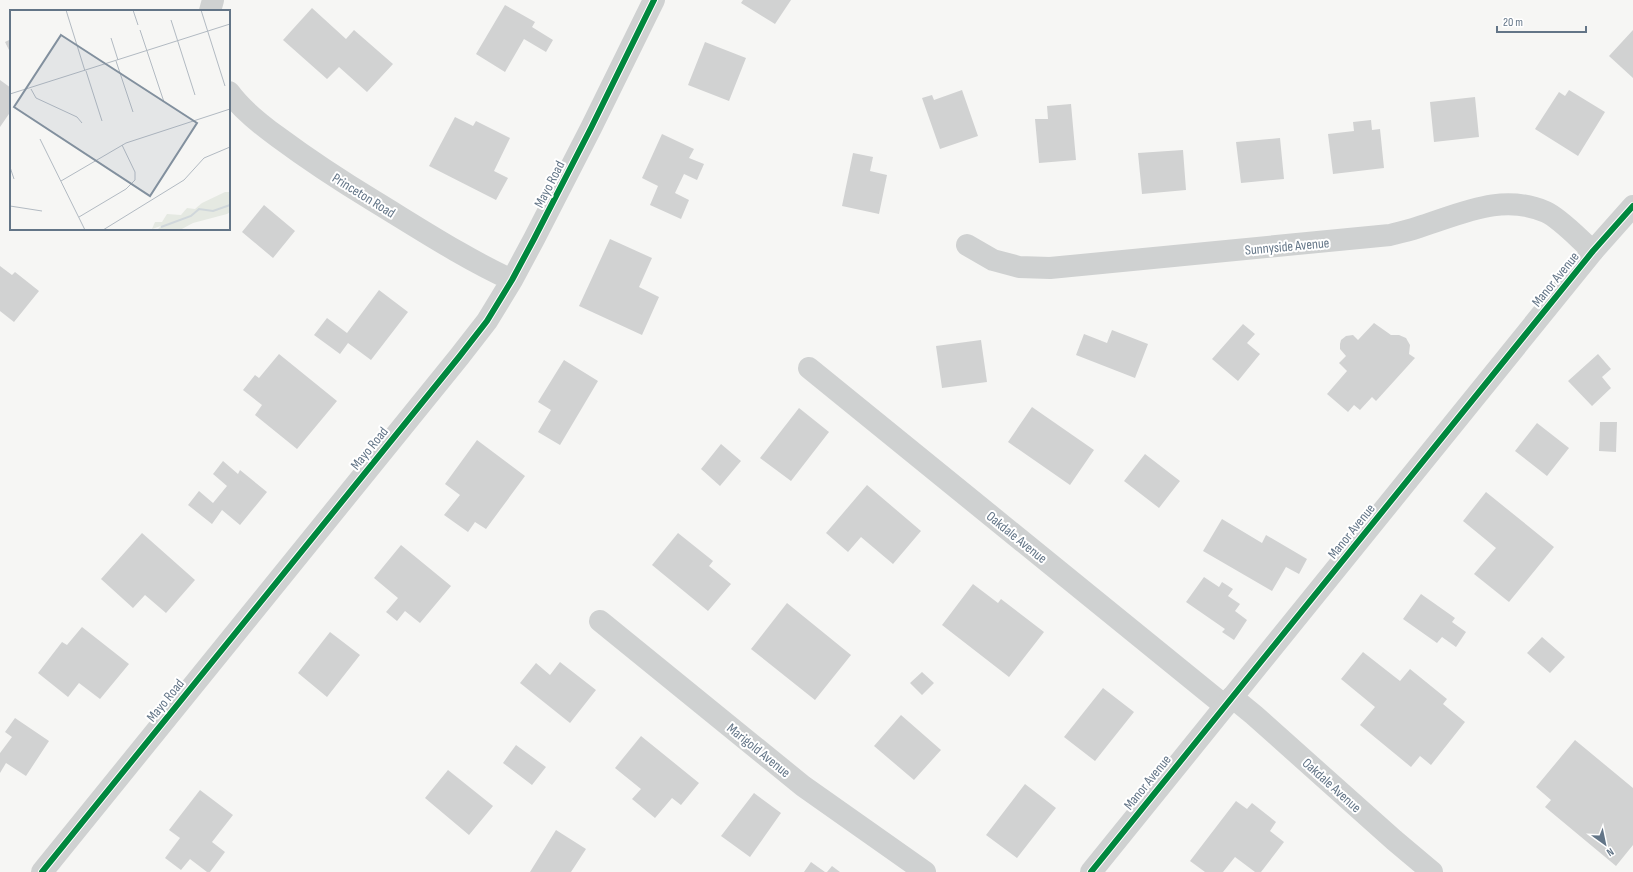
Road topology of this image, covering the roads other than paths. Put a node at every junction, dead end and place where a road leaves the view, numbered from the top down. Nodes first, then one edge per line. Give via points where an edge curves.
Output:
1 (213, 0) edge
2 (654, 0) edge
3 (210, 10) edge
4 (230, 93) edge
5 (1633, 206) edge
6 (967, 245) dead end
7 (1593, 251) junction
8 (512, 280) junction
9 (809, 368) dead end
10 (600, 620) dead end
11 (1228, 702) junction
12 (42, 872) edge
13 (925, 872) edge
14 (1090, 872) edge
15 (1432, 872) edge

1 - 3 street
2 - 8 street, Mayo Road via 588,135
4 - 8 street, Princeton Road via 258,122 340,180 463,256
5 - 7 street, Manor Avenue
6 - 7 street, Sunnyside Avenue via 993,260 1019,268 1050,268 1390,235 1474,208 1501,204 1526,205 1547,213
7 - 11 street, Manor Avenue
8 - 12 street, Mayo Road via 487,321 459,357
9 - 11 street, Oakdale Avenue
10 - 13 street, Marigold Avenue via 803,786
11 - 14 street, Manor Avenue
11 - 15 street, Oakdale Avenue via 1264,724

